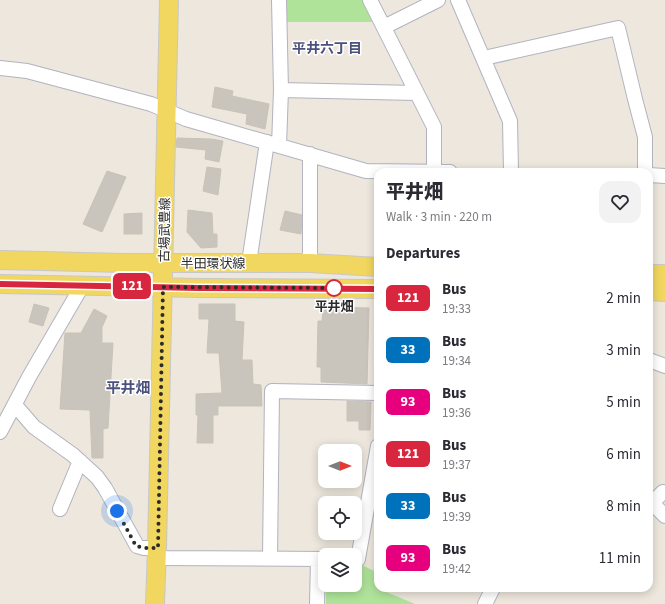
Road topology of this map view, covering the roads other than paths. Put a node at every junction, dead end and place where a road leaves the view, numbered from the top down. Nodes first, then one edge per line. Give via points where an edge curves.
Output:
1 (169, 0) edge
2 (279, 0) edge
3 (370, 0) edge
4 (438, 0) edge
5 (458, 0) edge
6 (384, 27) junction
7 (484, 58) junction
8 (0, 68) edge
9 (281, 90) junction
10 (416, 93) junction
11 (167, 111) junction
12 (273, 144) junction
13 (310, 154) junction
14 (434, 168) edge
15 (511, 168) edge
16 (645, 168) edge
17 (374, 171) edge
18 (653, 175) edge
19 (665, 176) edge
20 (0, 260) edge
21 (163, 263) junction
22 (249, 263) junction
23 (310, 263) junction
24 (374, 267) edge
25 (653, 274) edge
26 (665, 274) edge
27 (0, 284) edge
28 (82, 286) junction
29 (163, 287) junction
30 (374, 289) edge
31 (653, 291) edge
32 (665, 292) edge
33 (653, 362) edge
34 (665, 366) edge
35 (374, 393) edge
36 (15, 405) junction
37 (0, 432) edge
38 (80, 461) junction
39 (374, 469) edge
40 (663, 492) dead end
41 (653, 500) edge
42 (653, 504) edge
43 (60, 509) dead end
44 (665, 516) edge
45 (360, 548) edge
46 (157, 553) junction
47 (270, 558) junction
48 (318, 559) edge
49 (318, 592) edge
50 (492, 592) edge
51 (155, 604) edge
52 (317, 604) edge
53 (485, 604) edge

1 - 11 main road, 古場武豊線
2 - 9 street
3 - 6 street
4 - 6 street
5 - 7 street
6 - 10 street
7 - 15 street via 510,121
7 - 16 street via 618,28 645,137
8 - 11 street via 27,71 151,104
9 - 10 street
9 - 12 street
10 - 14 street via 434,127
11 - 12 street
11 - 21 main road, 古場武豊線
12 - 13 street
12 - 22 street
13 - 17 street
13 - 23 street
18 - 19 street
20 - 21 main road, 半田環状線
21 - 22 main road, 半田環状線
21 - 29 main road, 古場武豊線
22 - 23 main road, 半田環状線
23 - 24 main road, 半田環状線
25 - 26 main road
27 - 28 main road, 半田環状線
28 - 29 main road, 半田環状線
28 - 36 street
29 - 30 main road, 半田環状線
29 - 46 main road, 古場武豊線
31 - 32 main road
33 - 34 street
35 - 47 street via 272,391
36 - 37 street
36 - 38 street via 34,427
38 - 43 street
38 - 46 street via 105,488 136,546
39 - 45 street
40 - 41 street
42 - 44 street
46 - 47 street
46 - 51 main road, 古場武豊線
47 - 48 street
49 - 52 street
50 - 53 street

